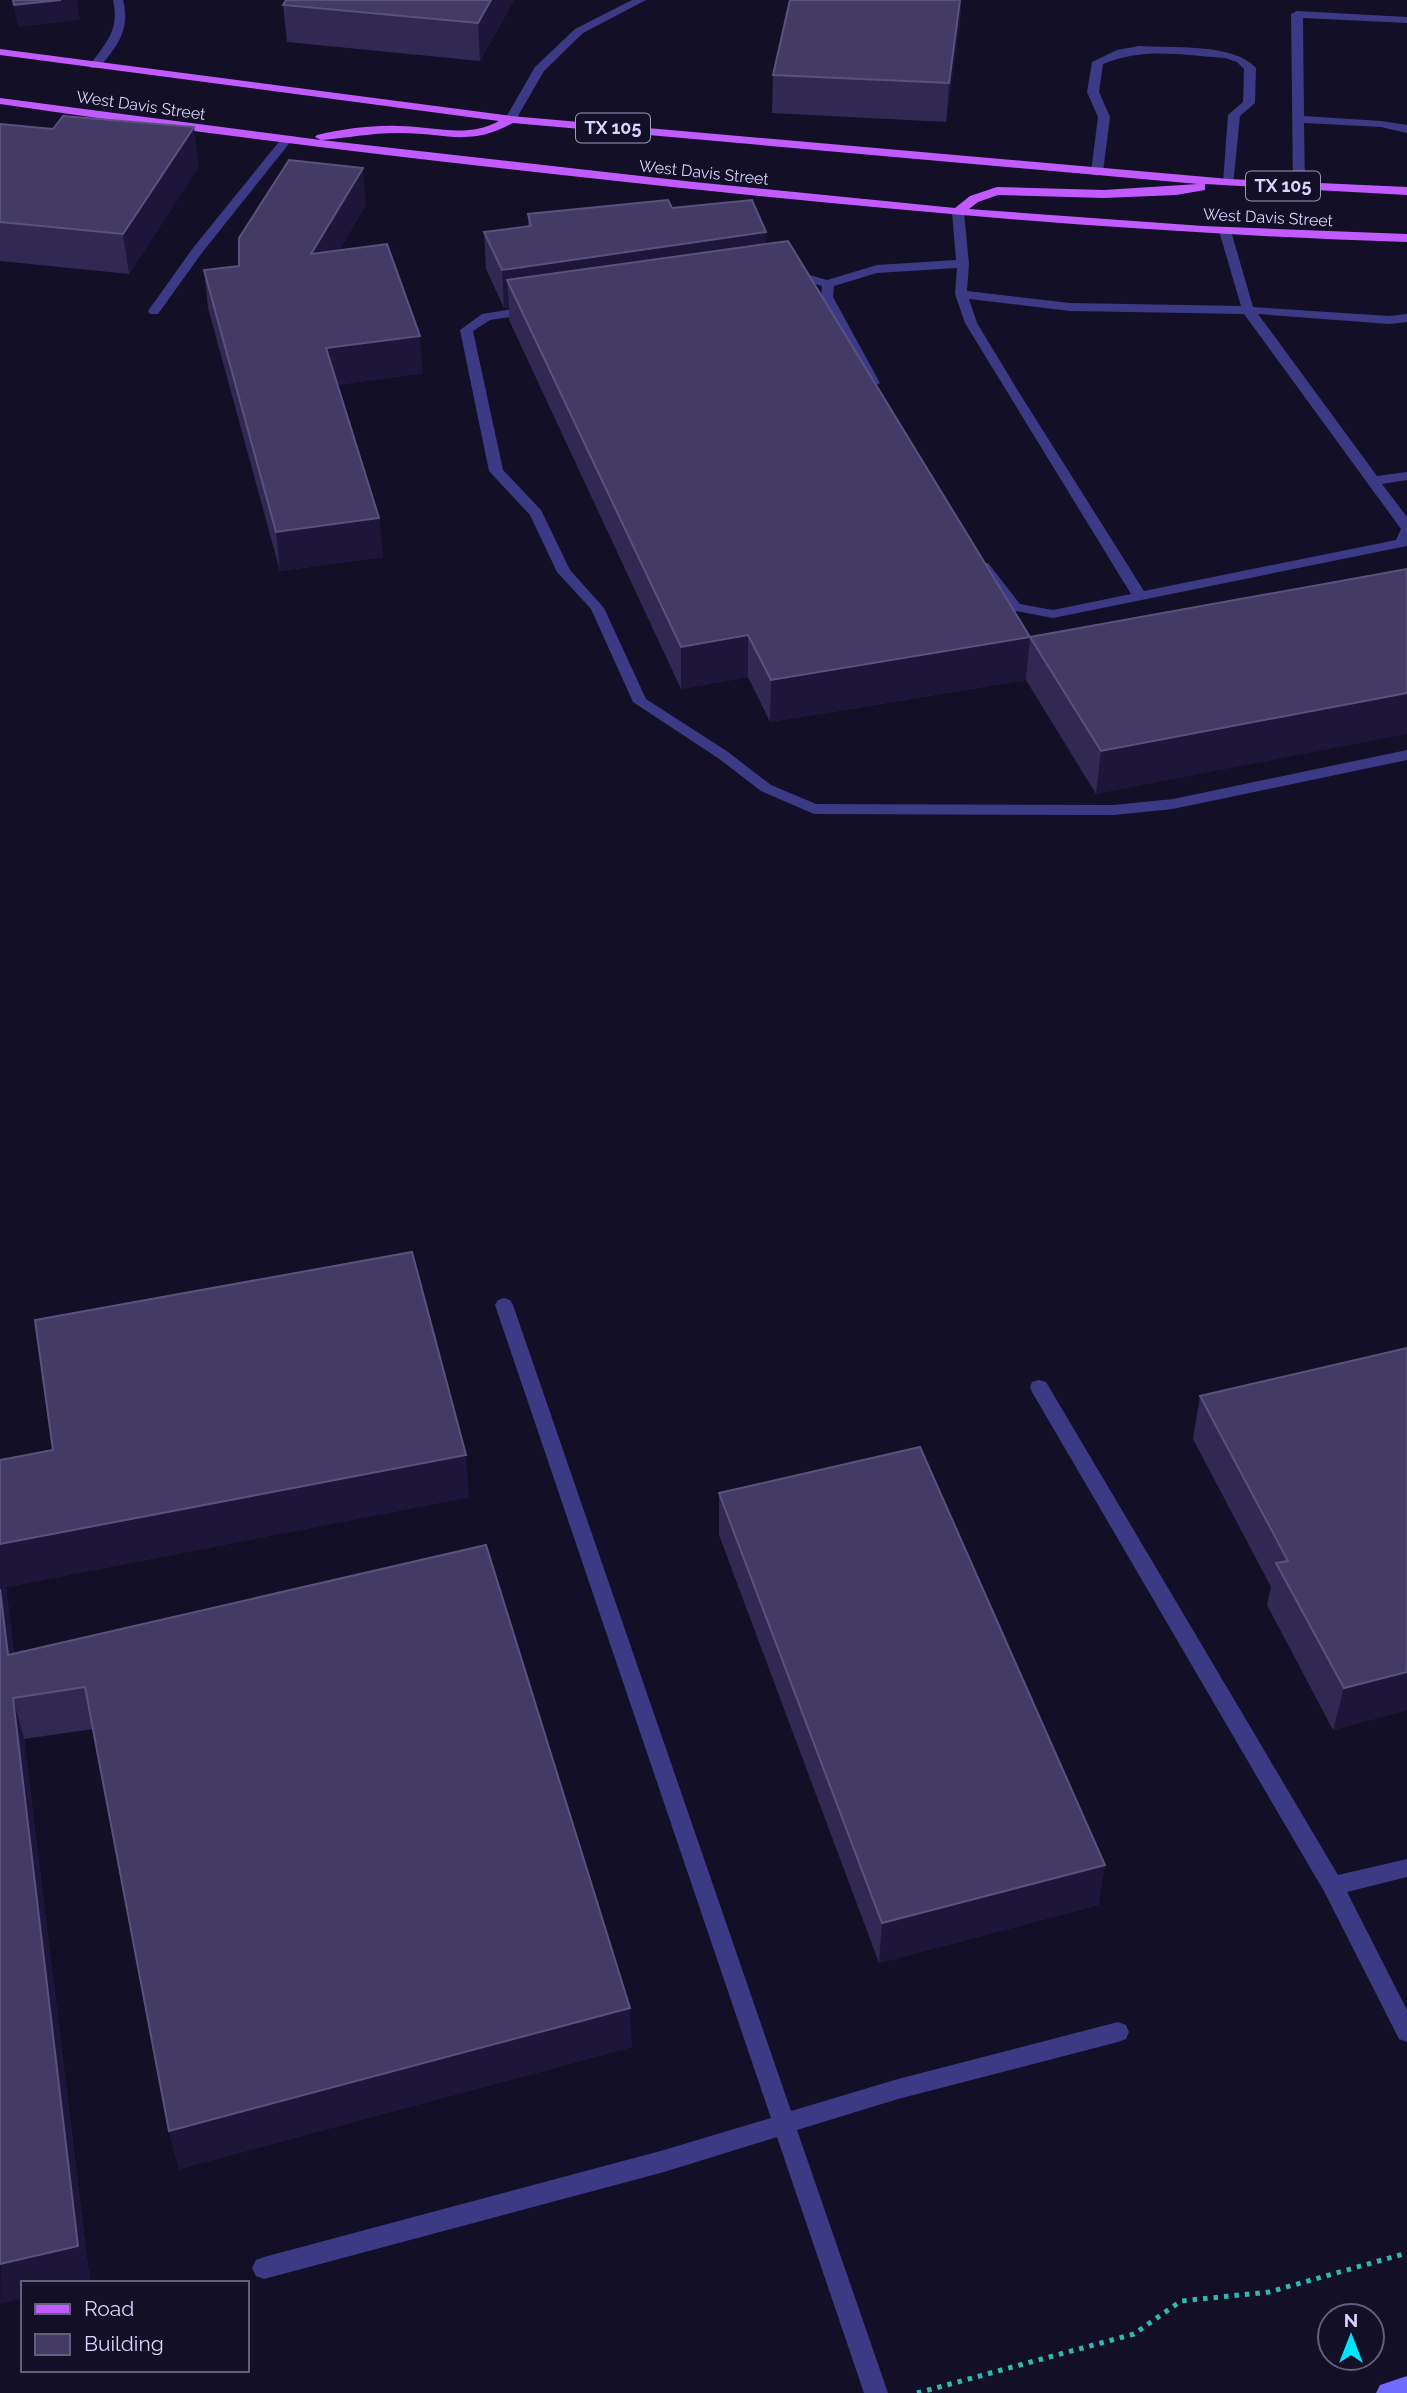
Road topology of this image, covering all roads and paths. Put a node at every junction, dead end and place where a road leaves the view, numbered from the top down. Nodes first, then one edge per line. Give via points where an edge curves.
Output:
1 (118, 0) edge
2 (641, 0) edge
3 (1407, 20) edge
4 (0, 52) edge
5 (96, 66) junction
6 (0, 100) edge
7 (511, 119) junction
8 (1298, 119) junction
9 (1407, 130) edge
10 (286, 141) junction
11 (1097, 172) junction
12 (1229, 183) junction
13 (1299, 187) junction
14 (1407, 191) edge
15 (958, 212) junction
16 (1224, 231) junction
17 (1407, 239) edge
18 (963, 264) junction
19 (779, 274) edge
20 (828, 284) junction
21 (961, 294) junction
22 (552, 307) edge
23 (1248, 310) junction
24 (154, 311) dead end
25 (1407, 318) edge
26 (881, 398) edge
27 (1407, 476) edge
28 (1374, 481) junction
29 (1407, 529) edge
30 (979, 559) edge
31 (1140, 596) junction
32 (1407, 755) edge
33 (505, 1305) dead end
34 (1038, 1387) dead end
35 (1407, 1868) edge
36 (1333, 1886) junction
37 (1118, 2032) dead end
38 (1407, 2032) edge
39 (784, 2123) junction
40 (1407, 2253) edge
41 (264, 2268) dead end
42 (1407, 2388) edge
43 (876, 2393) edge
44 (916, 2393) edge
45 (1388, 2393) edge

1 - 5 street via 122,29
2 - 7 street via 579,31 539,69
3 - 8 street via 1297,14
4 - 5 main road, West Davis Street / TX 105
5 - 7 main road, West Davis Street / TX 105
6 - 10 main road, West Davis Street
7 - 10 main road via 488,132 455,135 397,129
7 - 11 main road, West Davis Street / TX 105
8 - 9 street
8 - 13 street
10 - 15 main road, West Davis Street
10 - 24 street
11 - 12 main road, West Davis Street / TX 105
11 - 12 street via 1104,117 1093,92 1098,62 1139,49 1226,55 1250,68 1249,103 1234,115
12 - 13 main road, West Davis Street / TX 105
12 - 15 main road via 1104,194 997,191 974,199
13 - 14 main road, West Davis Street / TX 105
15 - 16 main road, West Davis Street
15 - 18 street
16 - 17 main road, West Davis Street
16 - 23 street
18 - 20 street via 897,265 849,274
18 - 21 street
19 - 20 street via 792,272
20 - 26 street via 827,298
21 - 23 street via 1069,307
21 - 31 street via 971,323 1006,383
22 - 32 street via 485,317 466,330 496,471 536,513 564,572 597,608 640,702 766,788 814,808 1114,810 1173,804
23 - 25 street
23 - 28 street
27 - 28 street
28 - 29 street
29 - 31 street via 1402,543
30 - 31 street via 1015,607 1054,614
33 - 39 street
34 - 36 street
35 - 36 street
36 - 38 street
37 - 39 street
39 - 41 street via 664,2161
39 - 43 street
40 - 44 path via 1269,2292 1181,2301 1134,2334
42 - 45 main road

